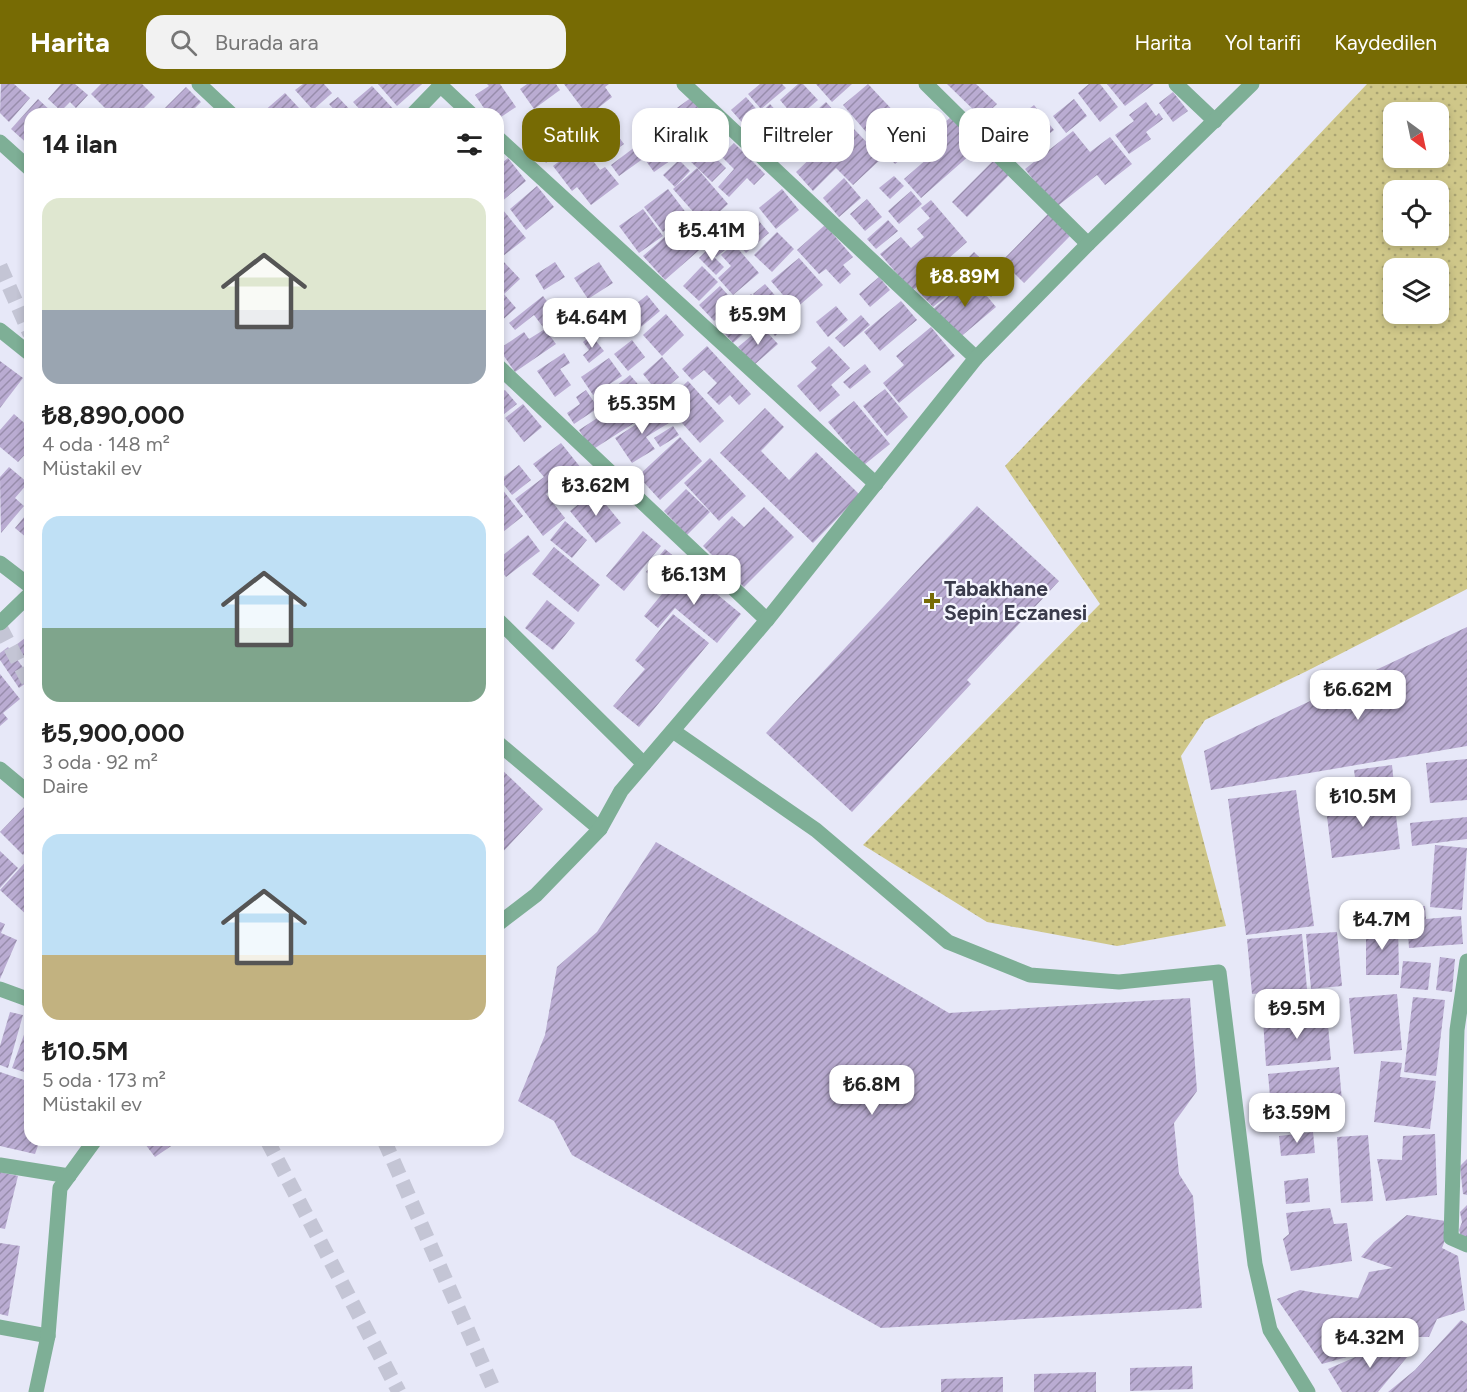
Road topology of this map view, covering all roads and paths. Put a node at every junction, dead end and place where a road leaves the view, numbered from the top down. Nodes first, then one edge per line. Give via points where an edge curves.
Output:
1 (199, 84) edge
2 (684, 84) edge
3 (926, 84) edge
4 (1176, 84) edge
5 (1252, 84) edge
6 (440, 85) edge
7 (225, 108) edge
8 (419, 108) edge
9 (465, 108) edge
10 (1215, 121) junction
11 (0, 142) edge
12 (504, 143) edge
13 (24, 164) edge
14 (1088, 244) junction
15 (0, 330) edge
16 (24, 349) edge
17 (976, 358) junction
18 (504, 372) edge
19 (876, 484) junction
20 (0, 563) edge
21 (24, 581) edge
22 (24, 600) edge
23 (767, 620) junction
24 (0, 623) edge
25 (504, 626) edge
26 (673, 731) junction
27 (504, 749) edge
28 (644, 764) junction
29 (0, 769) edge
30 (24, 789) edge
31 (600, 829) junction
32 (504, 919) edge
33 (1467, 961) edge
34 (0, 989) edge
35 (24, 998) edge
36 (91, 1146) edge
37 (0, 1165) edge
38 (69, 1176) junction
39 (1467, 1245) edge
40 (0, 1327) edge
41 (48, 1336) junction
42 (36, 1392) edge
43 (1308, 1392) edge

1 - 7 street
2 - 17 street
3 - 14 street
4 - 10 street
5 - 10 street
6 - 8 street
6 - 9 street
10 - 14 street
11 - 13 street
12 - 19 street
14 - 17 street
15 - 16 street
17 - 19 street
18 - 23 street
19 - 23 street
20 - 21 street
22 - 24 street
23 - 26 street
25 - 28 street
26 - 28 street
26 - 43 street via 816,830 948,942 1030,975 1119,982 1219,972 1255,1264 1270,1330
27 - 31 street
28 - 31 street via 621,791
29 - 30 street
31 - 32 street via 536,895
33 - 39 street via 1456,1030 1451,1238
34 - 35 street
36 - 38 street
37 - 38 street
38 - 41 street via 60,1188
40 - 41 street
41 - 42 street

